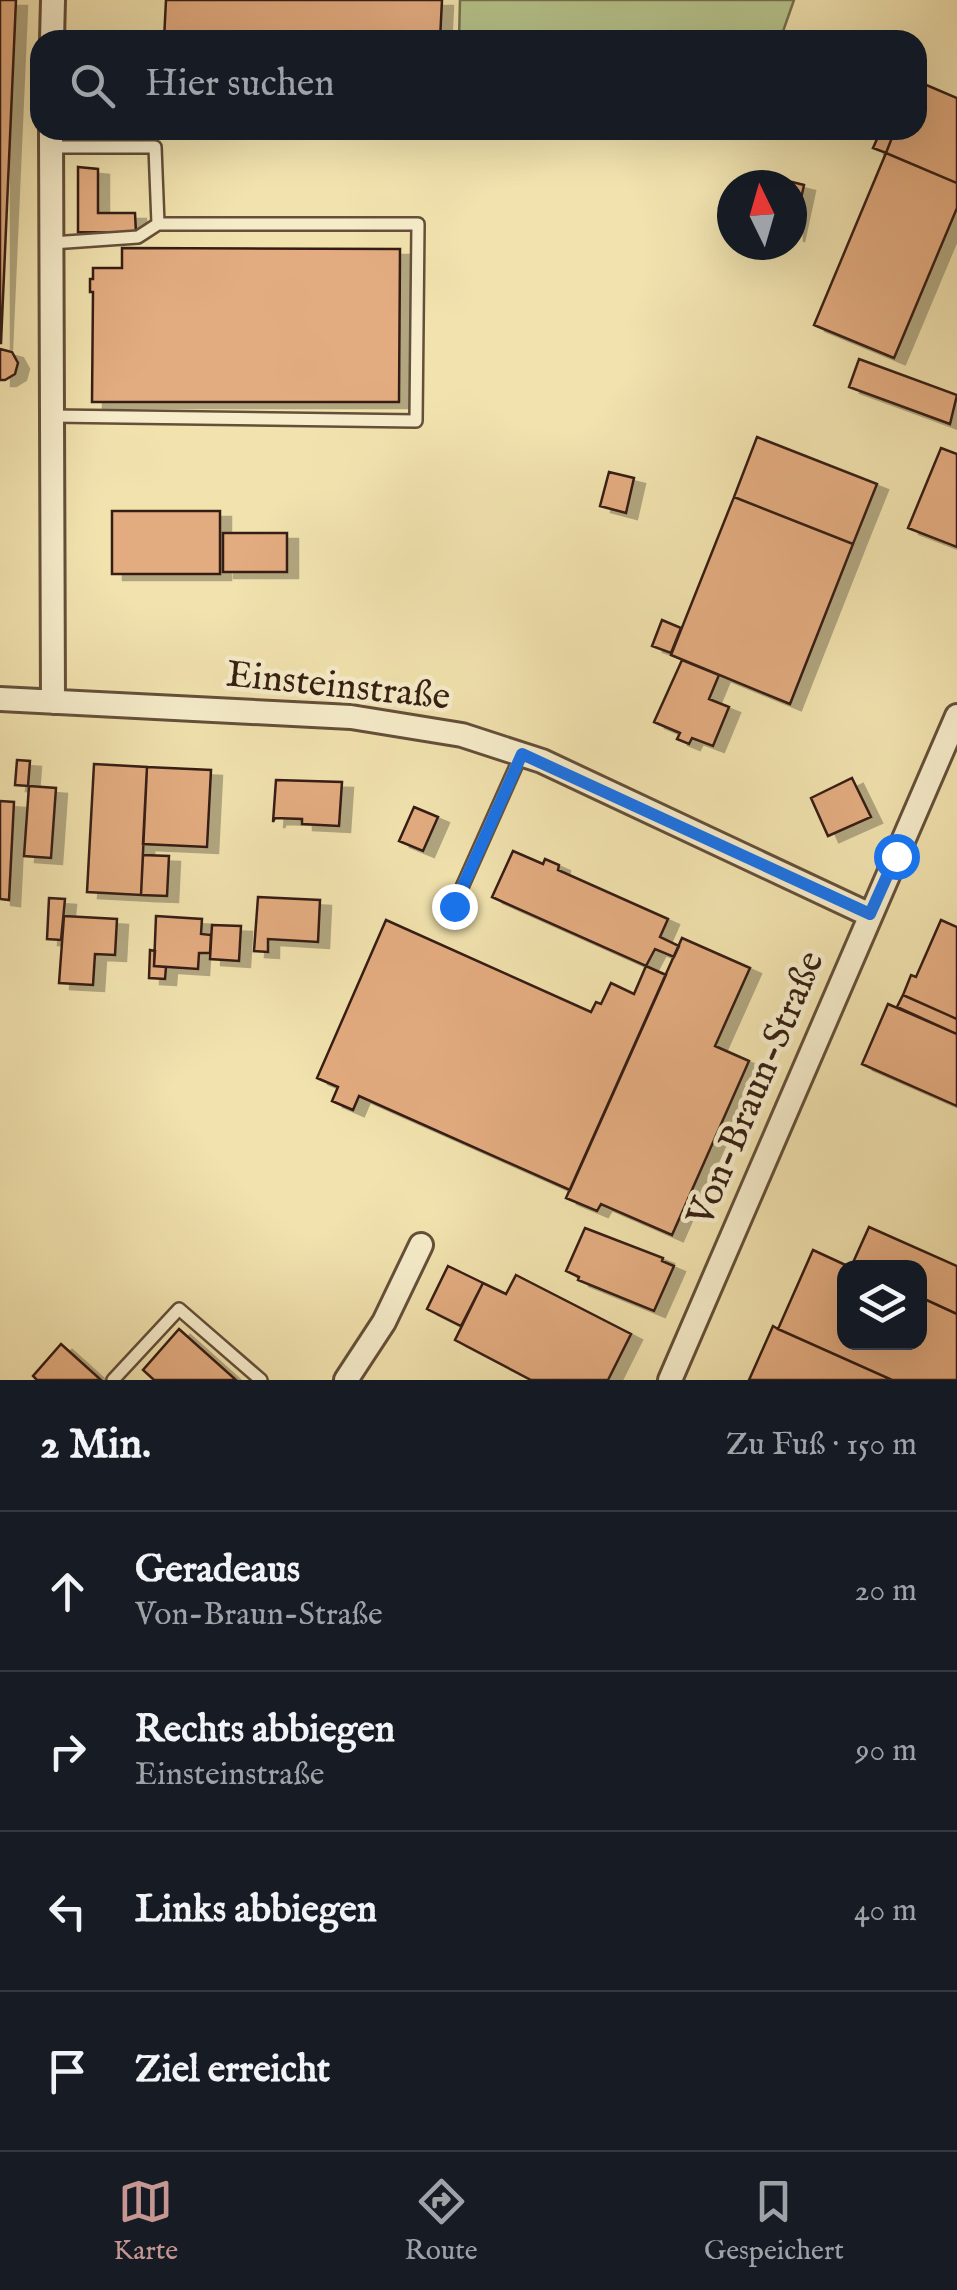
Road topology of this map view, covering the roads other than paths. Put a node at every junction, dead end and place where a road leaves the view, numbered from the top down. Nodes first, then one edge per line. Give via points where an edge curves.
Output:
1 (53, 0) edge
2 (52, 30) edge
3 (52, 140) edge
4 (65, 140) edge
5 (158, 224) junction
6 (52, 242) junction
7 (52, 416) junction
8 (0, 699) edge
9 (53, 702) junction
10 (957, 716) edge
11 (522, 754) junction
12 (454, 906) dead end
13 (870, 914) junction
14 (421, 1246) dead end
15 (113, 1380) edge
16 (261, 1380) edge
17 (346, 1380) edge
18 (670, 1380) edge

1 - 2 street
3 - 6 street
4 - 5 lane via 155,147
5 - 6 lane via 138,237
5 - 7 lane via 418,224 416,420
6 - 7 street
7 - 9 street
8 - 9 street, Einsteinstraße
9 - 11 street, Einsteinstraße via 351,717 462,735
10 - 13 street, Von-Braun-Straße
11 - 12 lane
11 - 13 street, Einsteinstraße
13 - 18 street, Von-Braun-Straße
14 - 17 street
15 - 16 lane via 179,1309

